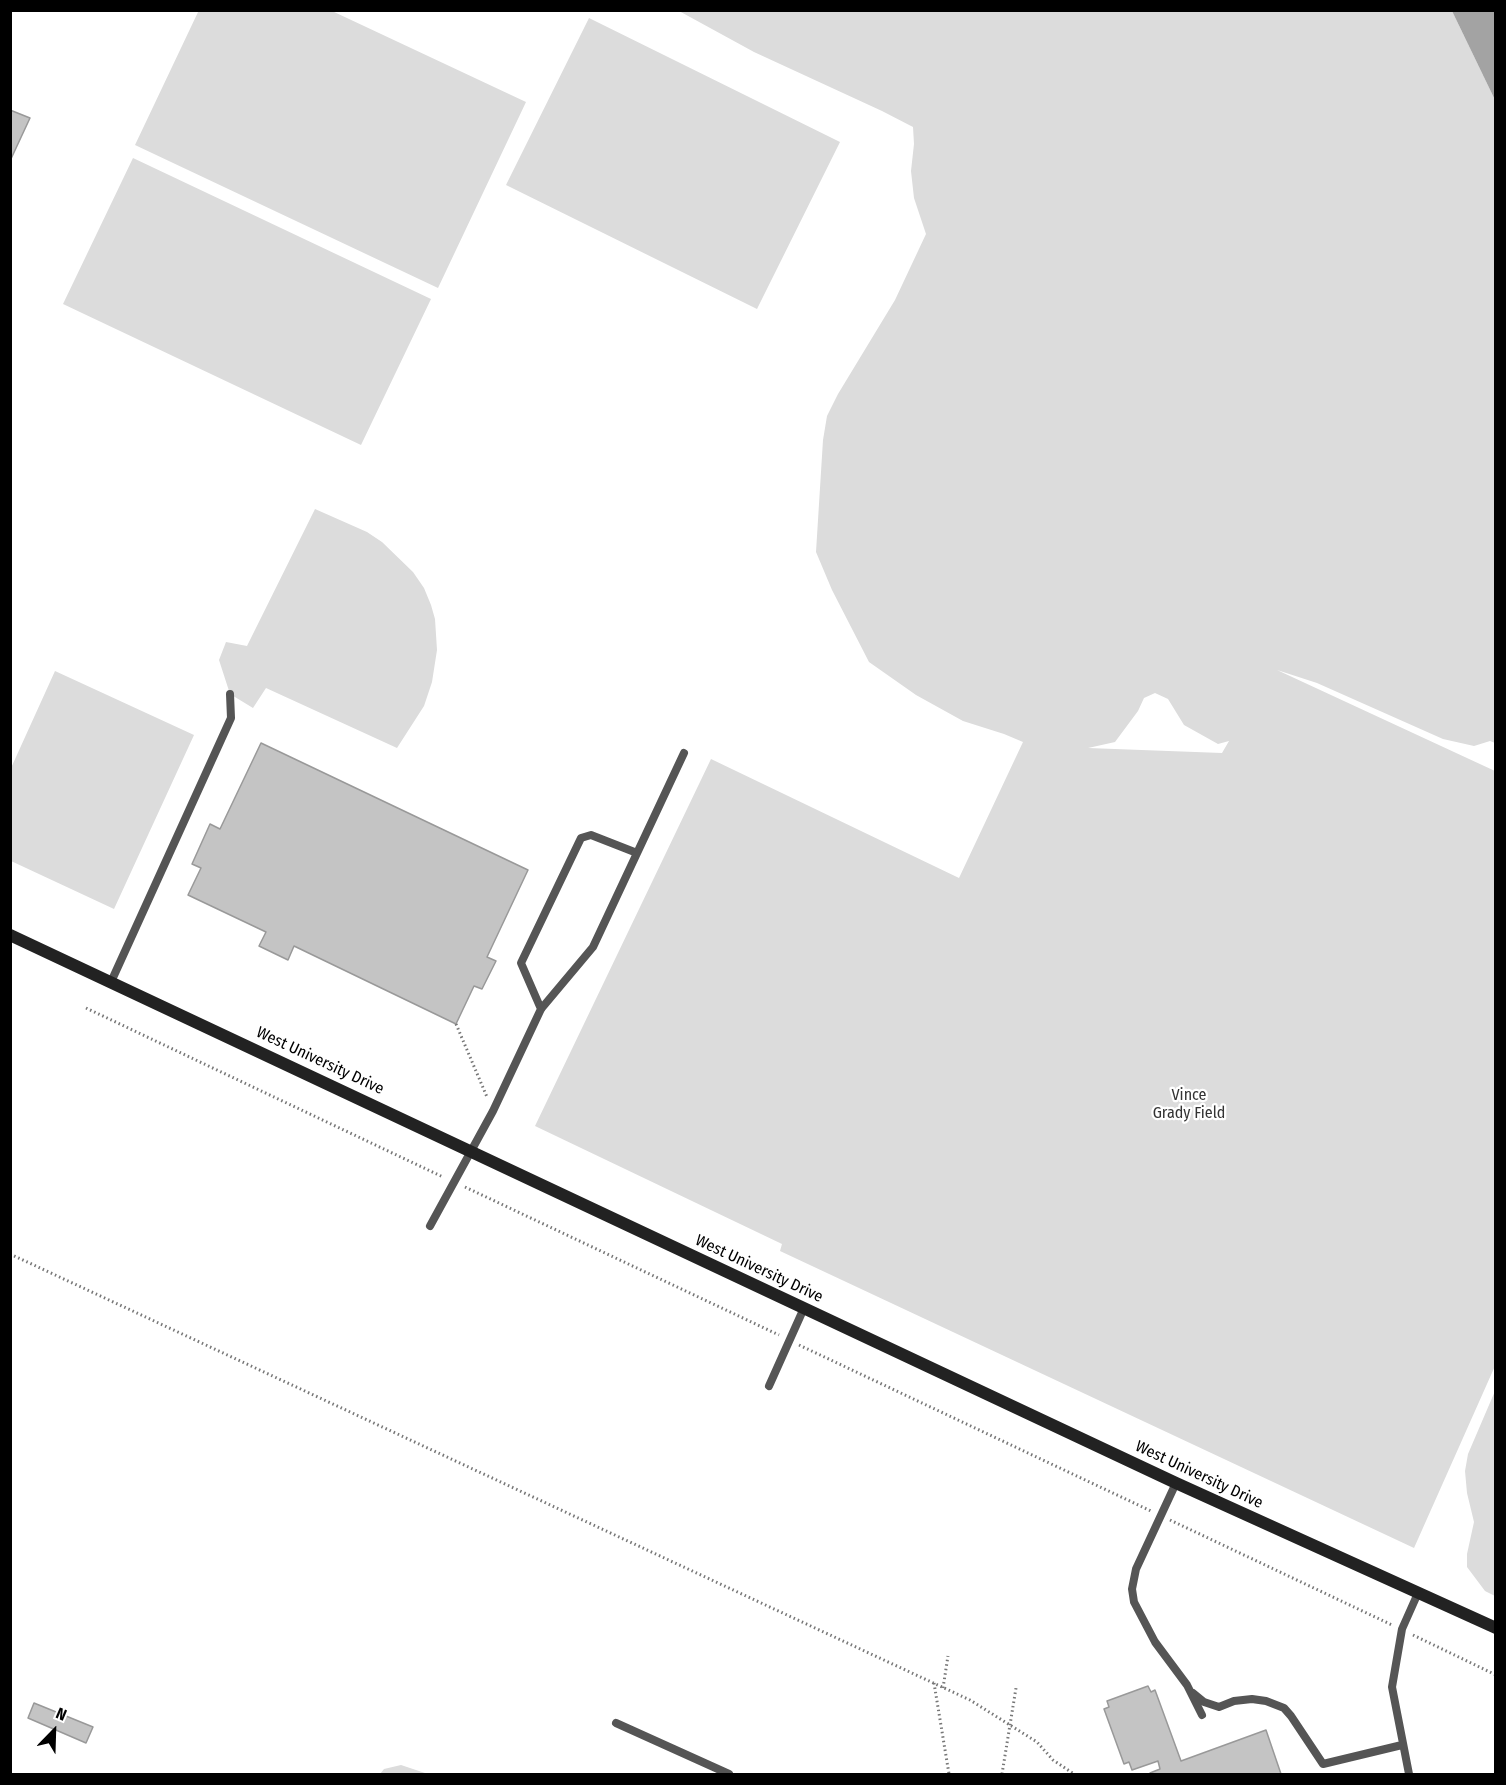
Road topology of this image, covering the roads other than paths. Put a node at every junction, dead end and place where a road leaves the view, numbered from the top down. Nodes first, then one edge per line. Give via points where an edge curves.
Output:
1 (230, 694) dead end
2 (684, 753) dead end
3 (637, 853) junction
4 (10, 935) edge
5 (111, 982) junction
6 (541, 1009) junction
7 (470, 1152) junction
8 (430, 1226) dead end
9 (804, 1308) junction
10 (769, 1386) dead end
11 (1176, 1483) junction
12 (1418, 1593) junction
13 (1496, 1628) edge
14 (1189, 1690) junction
15 (1202, 1715) dead end
16 (616, 1723) dead end
17 (1402, 1745) junction
18 (729, 1774) edge
19 (1409, 1774) edge

1 - 5 lane via 231,718
2 - 3 lane
3 - 6 lane via 593,947
3 - 6 lane via 591,835 580,838 520,963
4 - 5 street, West University Drive
5 - 7 street, West University Drive
6 - 7 lane
7 - 8 lane
7 - 9 street, West University Drive
9 - 10 lane
9 - 11 street, West University Drive
11 - 12 street, West University Drive
11 - 14 lane via 1137,1569 1132,1589 1134,1602 1155,1642
12 - 13 street, West University Drive
12 - 17 lane via 1401,1629 1392,1687
14 - 15 lane
14 - 17 lane via 1204,1702 1220,1707 1252,1699 1284,1708 1323,1764
16 - 18 lane
17 - 19 lane

